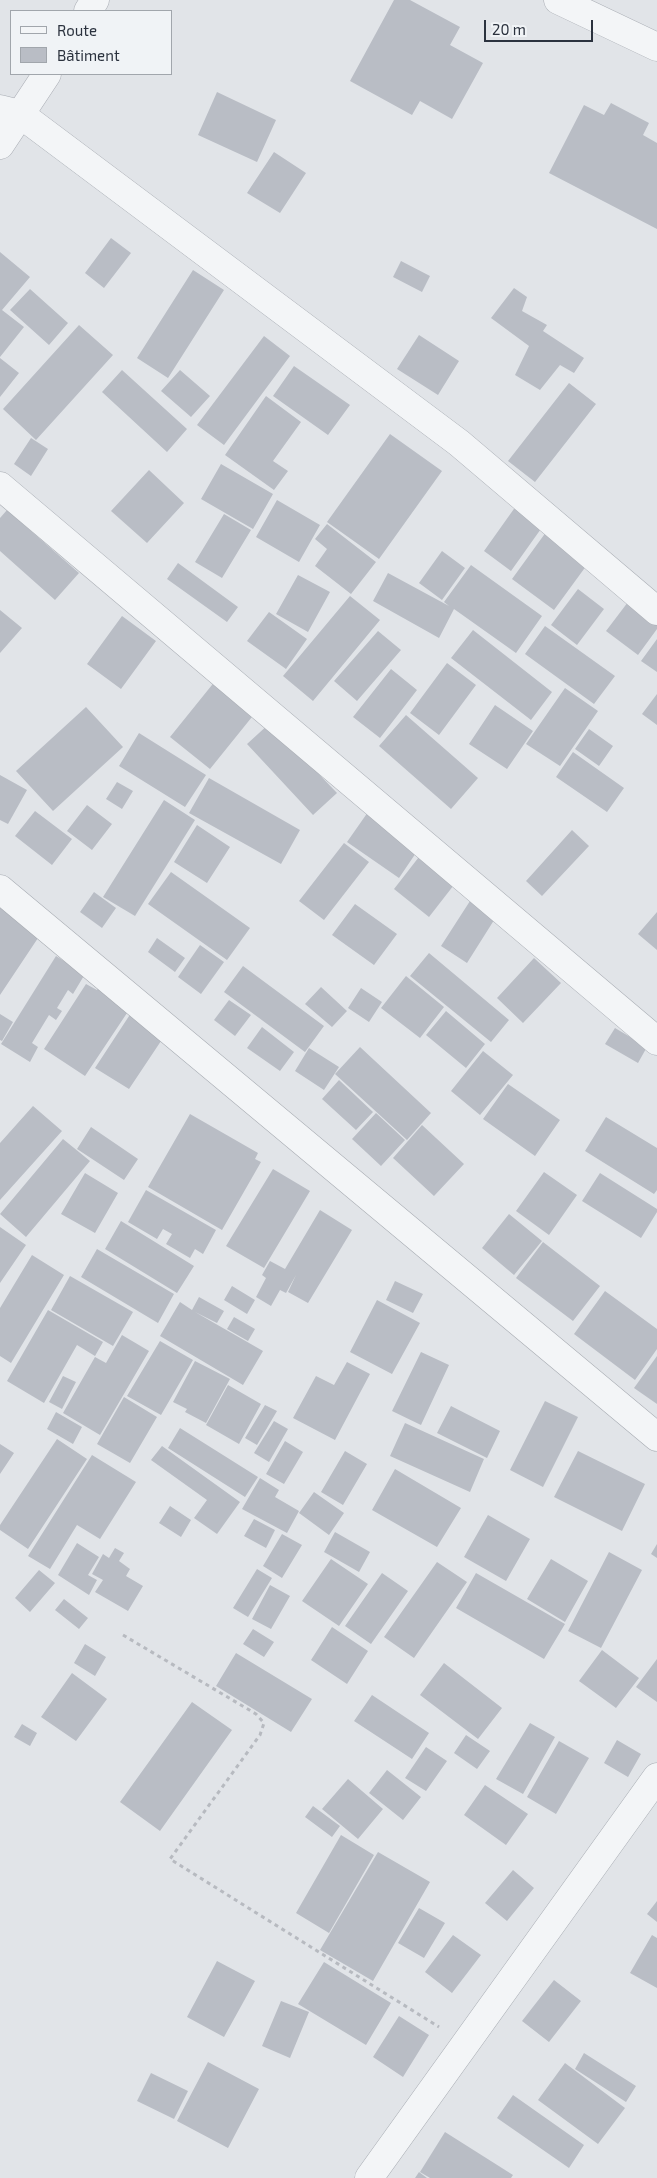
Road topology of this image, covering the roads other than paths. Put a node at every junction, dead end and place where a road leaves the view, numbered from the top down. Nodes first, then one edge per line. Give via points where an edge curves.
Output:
1 (558, 0) edge
2 (657, 46) edge
3 (46, 75) edge
4 (10, 111) edge
5 (0, 145) edge
6 (0, 486) edge
7 (657, 611) edge
8 (0, 889) edge
9 (657, 1041) edge
10 (657, 1436) edge
11 (657, 1777) edge
12 (369, 2178) edge

1 - 2 street
3 - 4 street
4 - 5 street
4 - 7 street via 459,443
6 - 9 street
8 - 10 street
11 - 12 street

